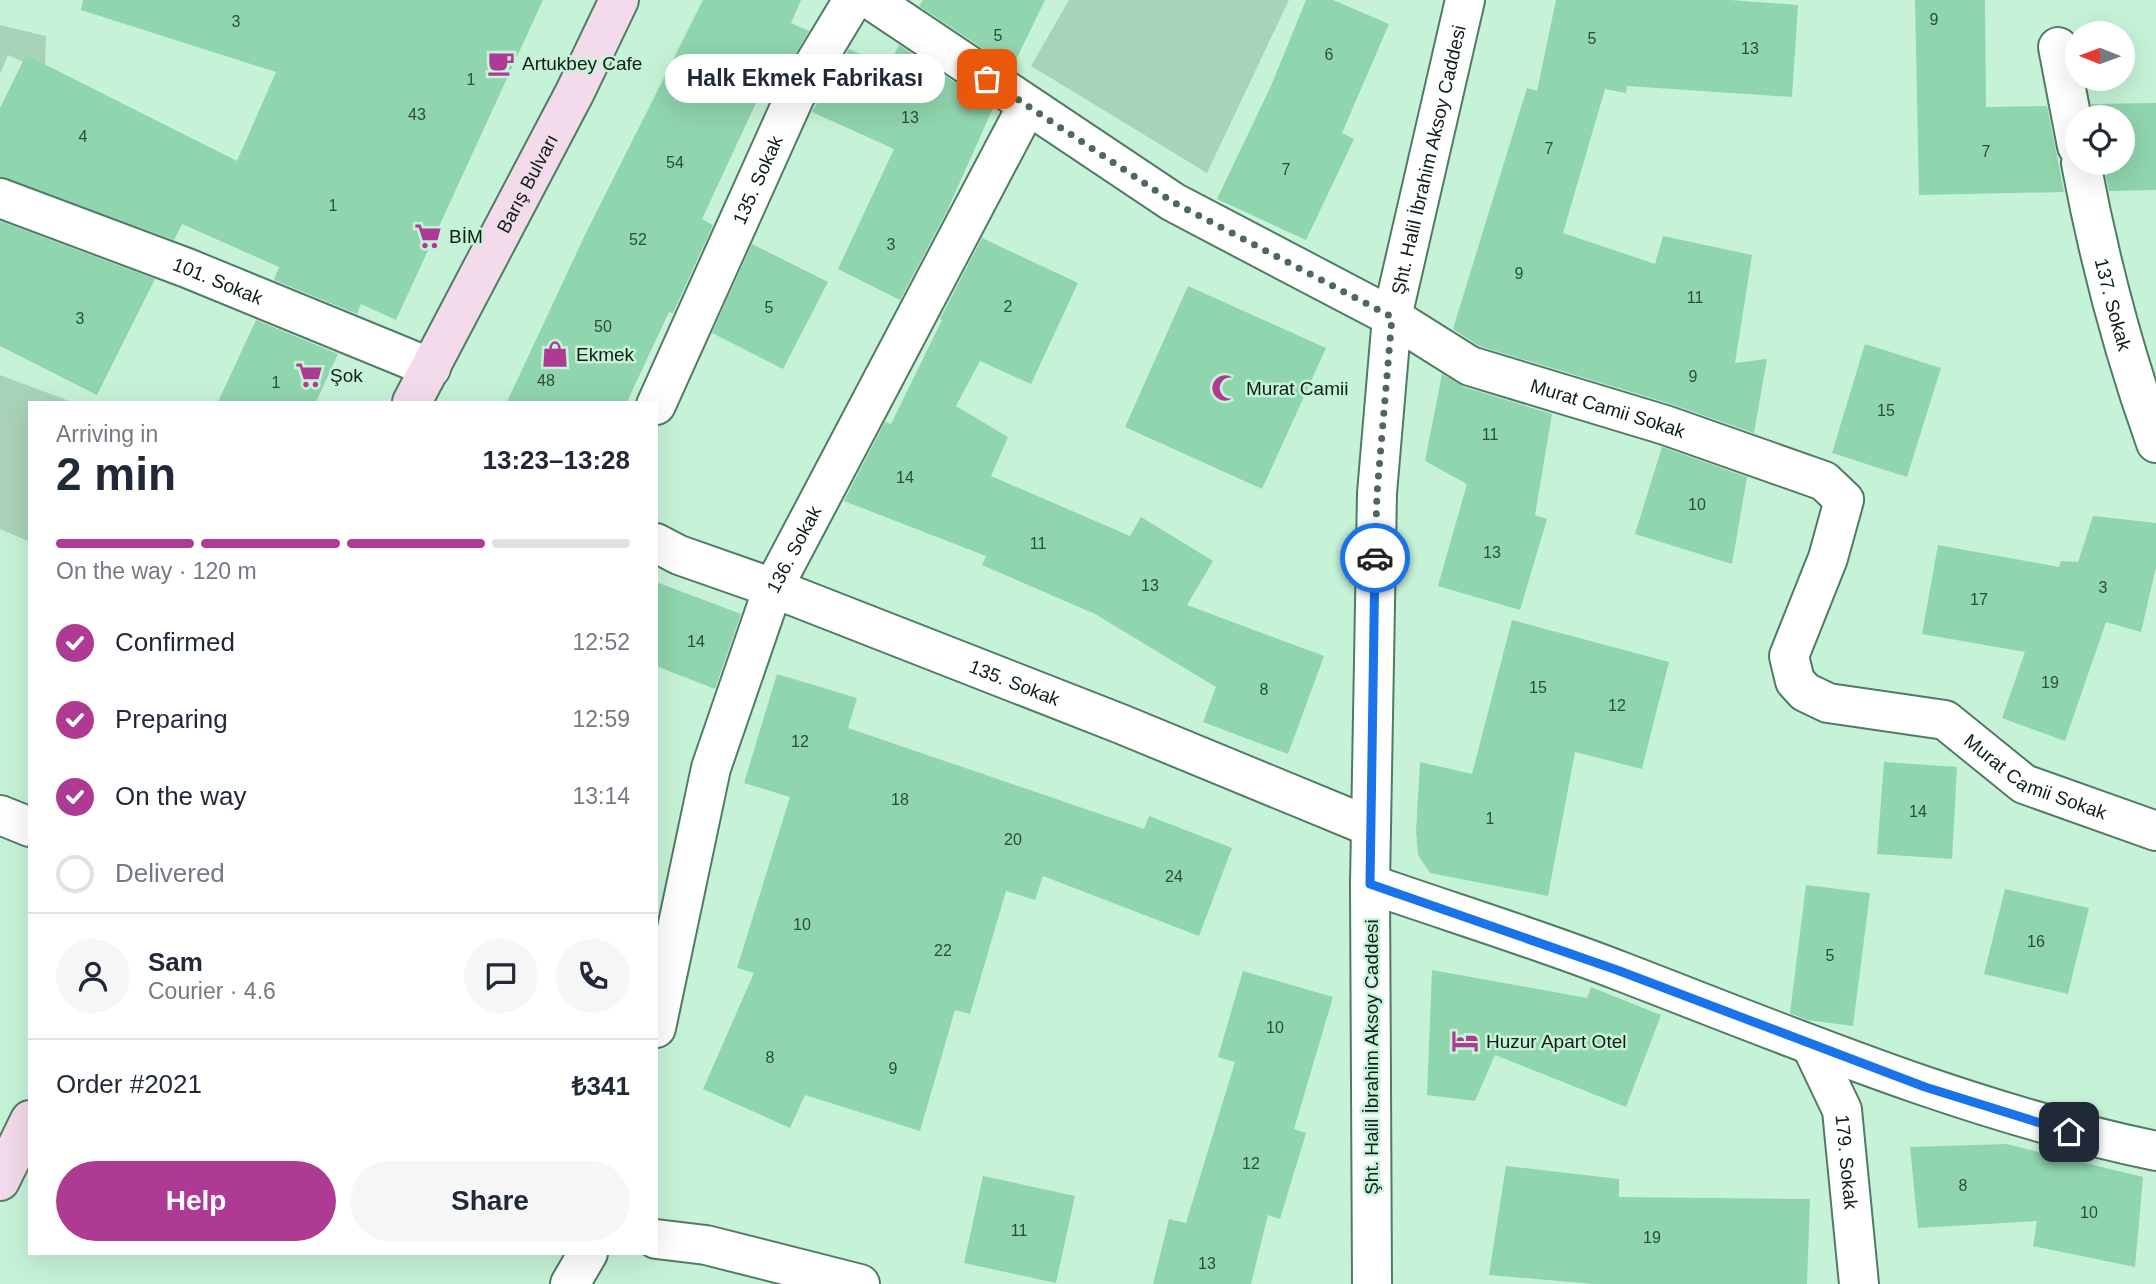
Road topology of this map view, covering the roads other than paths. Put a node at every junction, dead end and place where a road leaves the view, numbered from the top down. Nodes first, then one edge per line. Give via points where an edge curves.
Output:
1 (619, 0) edge
2 (853, 0) edge
3 (871, 0) edge
4 (1465, 0) edge
5 (2058, 47) dead end
6 (2069, 105) edge
7 (1027, 106) junction
8 (2083, 175) edge
9 (0, 198) edge
10 (1392, 317) junction
11 (432, 368) junction
12 (413, 401) edge
13 (658, 401) edge
14 (2156, 443) edge
15 (658, 543) edge
16 (773, 588) junction
17 (0, 815) edge
18 (28, 826) edge
19 (1371, 827) junction
20 (2156, 831) edge
21 (1370, 884) junction
22 (658, 1019) edge
23 (1812, 1047) junction
24 (28, 1124) edge
25 (2156, 1151) edge
26 (0, 1181) edge
27 (658, 1239) edge
28 (587, 1255) edge
29 (570, 1284) edge
30 (860, 1284) edge
31 (1372, 1284) edge
32 (1859, 1284) edge

1 - 11 main road, Barış Bulvarı
2 - 13 street, 135. Sokak via 795,96
3 - 7 street, Murat Camii Sokak
4 - 10 street, Şht. Halil İbrahim Aksoy Caddesi
5 - 6 street
7 - 10 street, Murat Camii Sokak via 1173,202
7 - 16 street, 136. Sokak
8 - 14 street, 137. Sokak via 2125,357
9 - 11 street, 101. Sokak
10 - 19 street, Şht. Halil İbrahim Aksoy Caddesi via 1377,493
10 - 20 street, Murat Camii Sokak via 1470,366 1665,425 1824,481 1844,500 1828,558 1789,656 1795,681 1805,692 1828,703 1945,720 2024,784
11 - 12 main road, Barış Bulvarı
15 - 16 street, 135. Sokak
16 - 19 street, 135. Sokak
16 - 22 street, 136. Sokak via 711,768
17 - 18 street
19 - 21 street, Şht. Halil İbrahim Aksoy Caddesi
21 - 23 street via 1617,970
21 - 31 street, Şht. Halil İbrahim Aksoy Caddesi
23 - 25 street via 2069,1132
23 - 32 street, 179. Sokak via 1842,1110
24 - 26 main road
27 - 30 street via 706,1245
28 - 29 street

